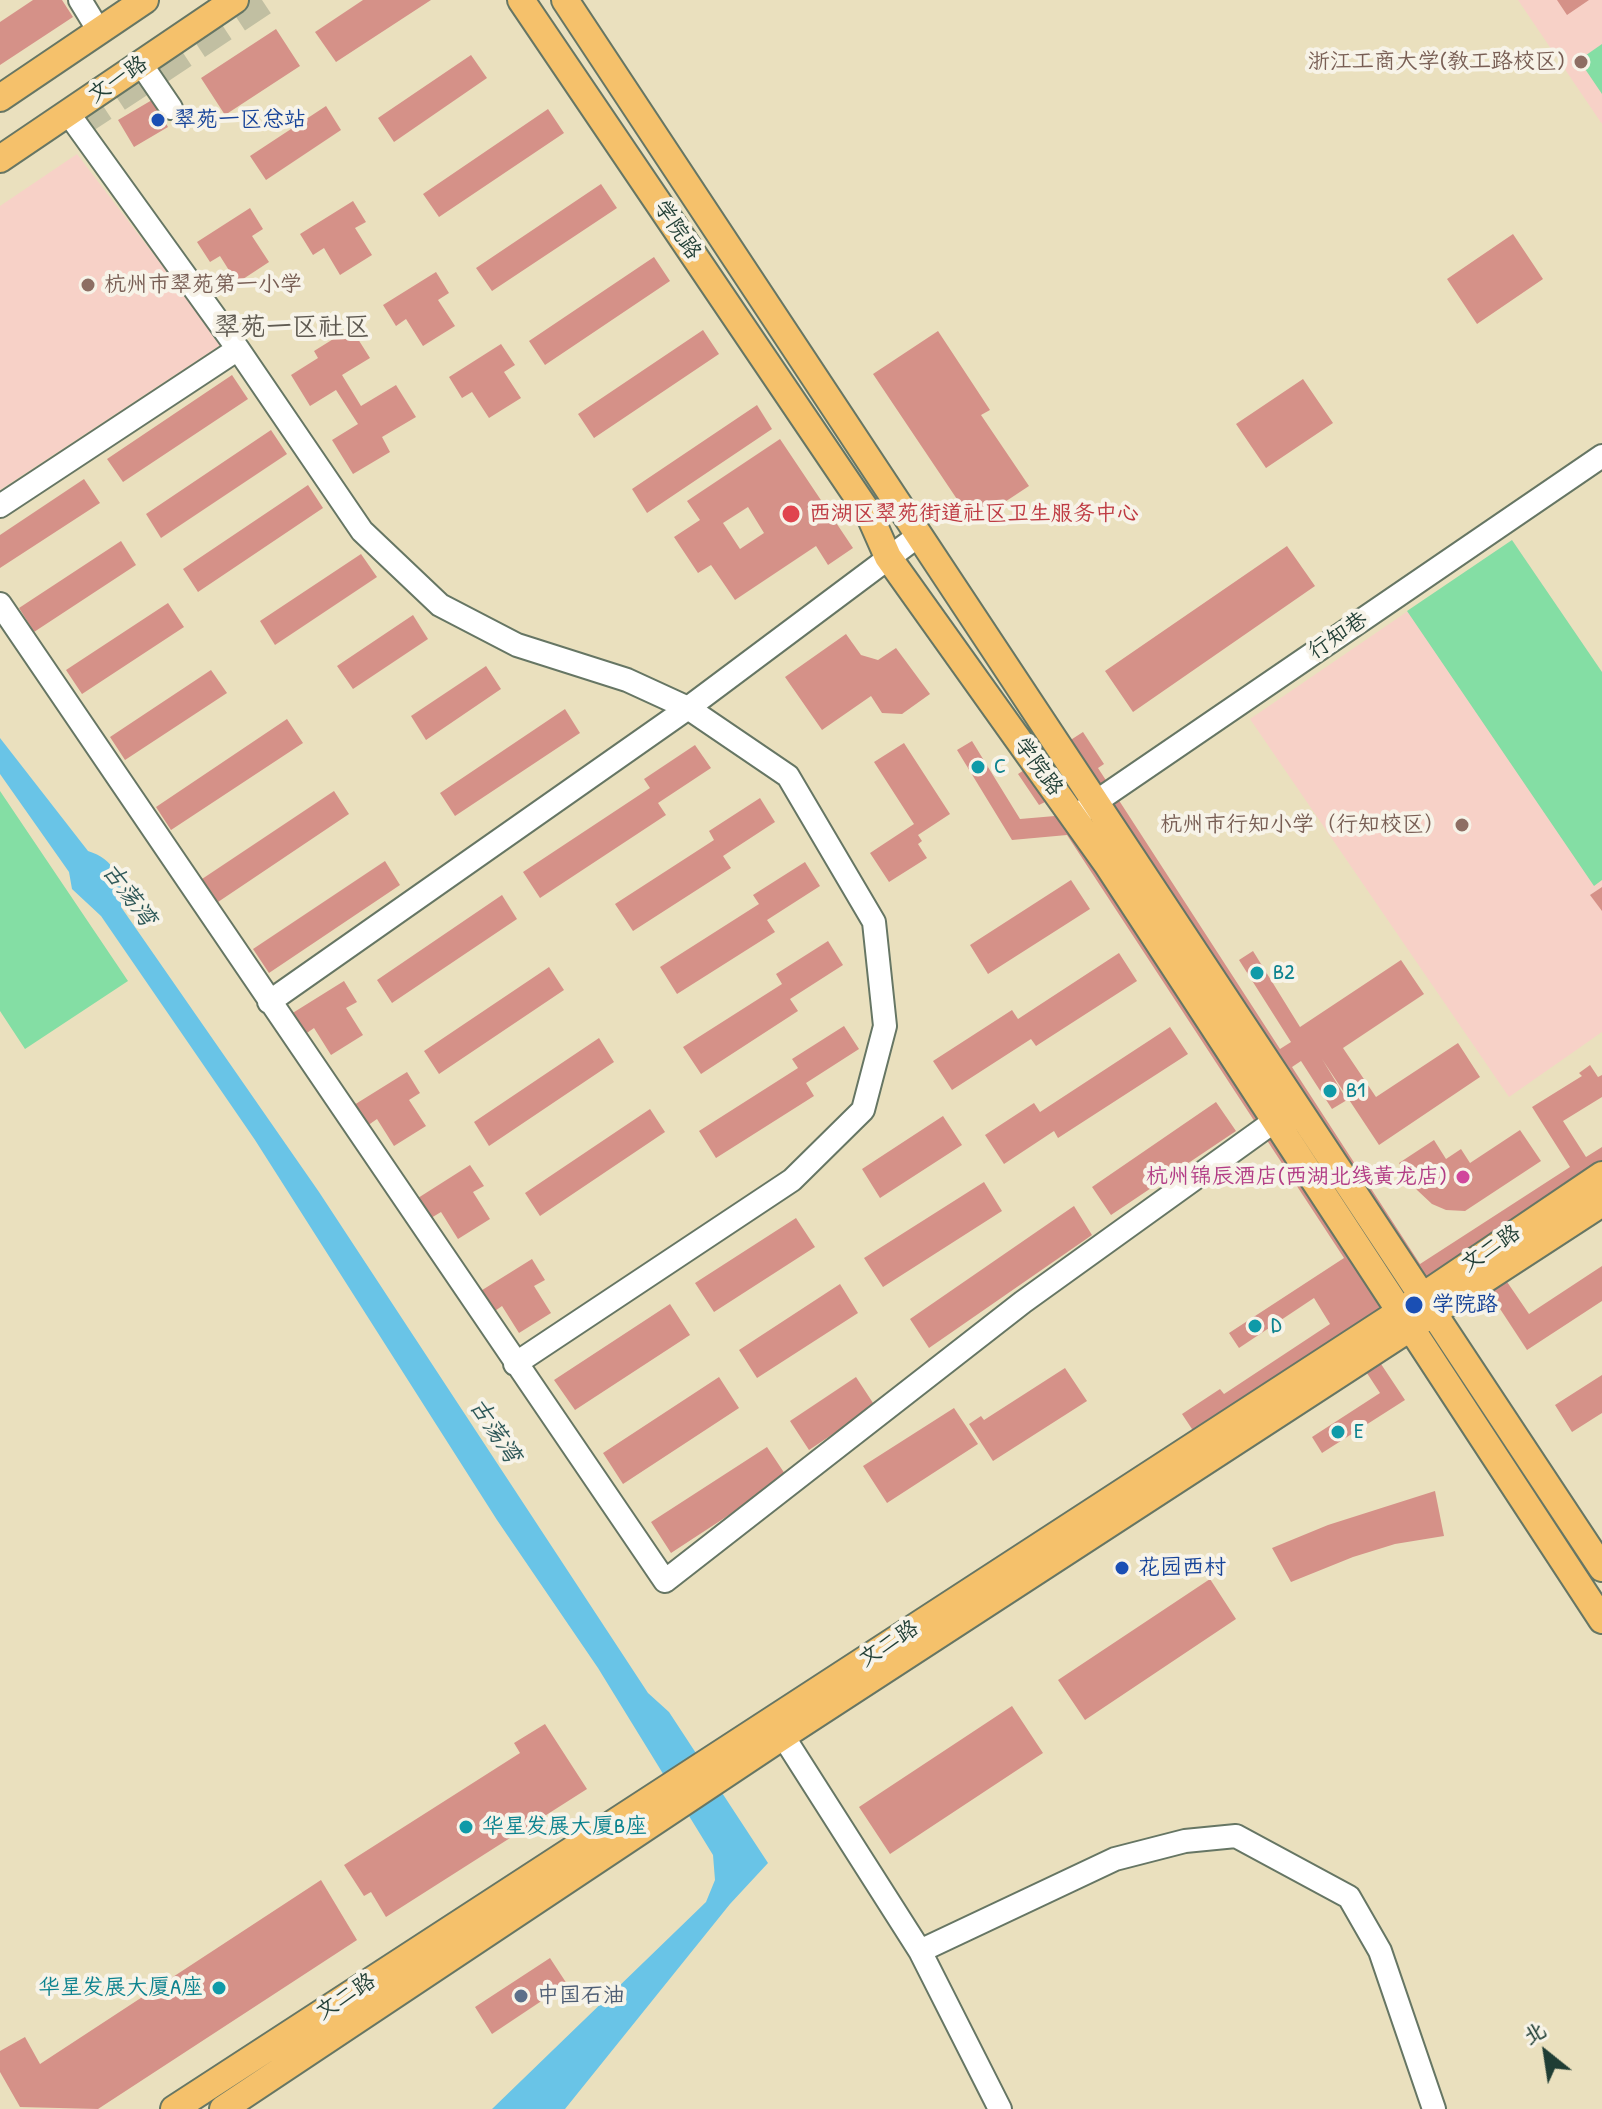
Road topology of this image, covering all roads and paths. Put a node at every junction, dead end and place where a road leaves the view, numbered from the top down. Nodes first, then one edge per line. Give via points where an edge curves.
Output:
1 (80, 0) edge
2 (145, 0) edge
3 (235, 0) edge
4 (521, 0) edge
5 (565, 0) edge
6 (99, 31) junction
7 (141, 64) junction
8 (0, 98) edge
9 (171, 108) dead end
10 (68, 113) junction
11 (0, 159) edge
12 (238, 349) junction
13 (1602, 456) edge
14 (0, 506) edge
15 (918, 536) junction
16 (888, 557) junction
17 (0, 604) edge
18 (688, 708) junction
19 (1095, 802) junction
20 (1073, 817) junction
21 (269, 1002) junction
22 (1276, 1120) junction
23 (1602, 1175) edge
24 (1602, 1203) edge
25 (1416, 1313) junction
26 (515, 1364) junction
27 (1602, 1568) edge
28 (1602, 1620) edge
29 (783, 1736) junction
30 (717, 1768) junction
31 (668, 1801) junction
32 (920, 1951) junction
33 (174, 2109) edge
34 (223, 2109) edge
35 (1000, 2109) edge
36 (1434, 2109) edge

1 - 6 street
2 - 6 main road
3 - 7 main road, 文一路
4 - 16 main road, 学院路 via 869,514
5 - 15 main road, 学院路
6 - 8 main road
7 - 9 street
7 - 10 main road, 文一路
10 - 11 main road, 文一路
10 - 12 street
12 - 14 street
12 - 18 street via 362,531 440,605 517,645 627,680
13 - 19 street, 行知巷
15 - 16 street
15 - 19 main road, 学院路
16 - 18 street
16 - 20 main road, 学院路
17 - 21 street
18 - 21 street
18 - 26 street via 788,776 874,922 885,1026 878,1054 863,1110 792,1180
19 - 20 street, 行知巷
19 - 25 main road, 学院路
20 - 22 main road, 学院路
21 - 26 street
22 - 25 main road, 学院路
22 - 26 street via 1023,1302 665,1581
23 - 25 main road, 文二路
24 - 25 main road, 文二路
25 - 27 main road, 学院路
25 - 28 main road, 学院路
25 - 29 main road, 文二路
25 - 30 main road, 文二路
29 - 30 main road, 文二路
29 - 32 street
30 - 31 main road, 文二路
31 - 33 main road, 文二路
31 - 34 main road, 文二路
32 - 35 street
32 - 36 street via 1115,1859 1185,1841 1236,1836 1349,1897 1380,1951

